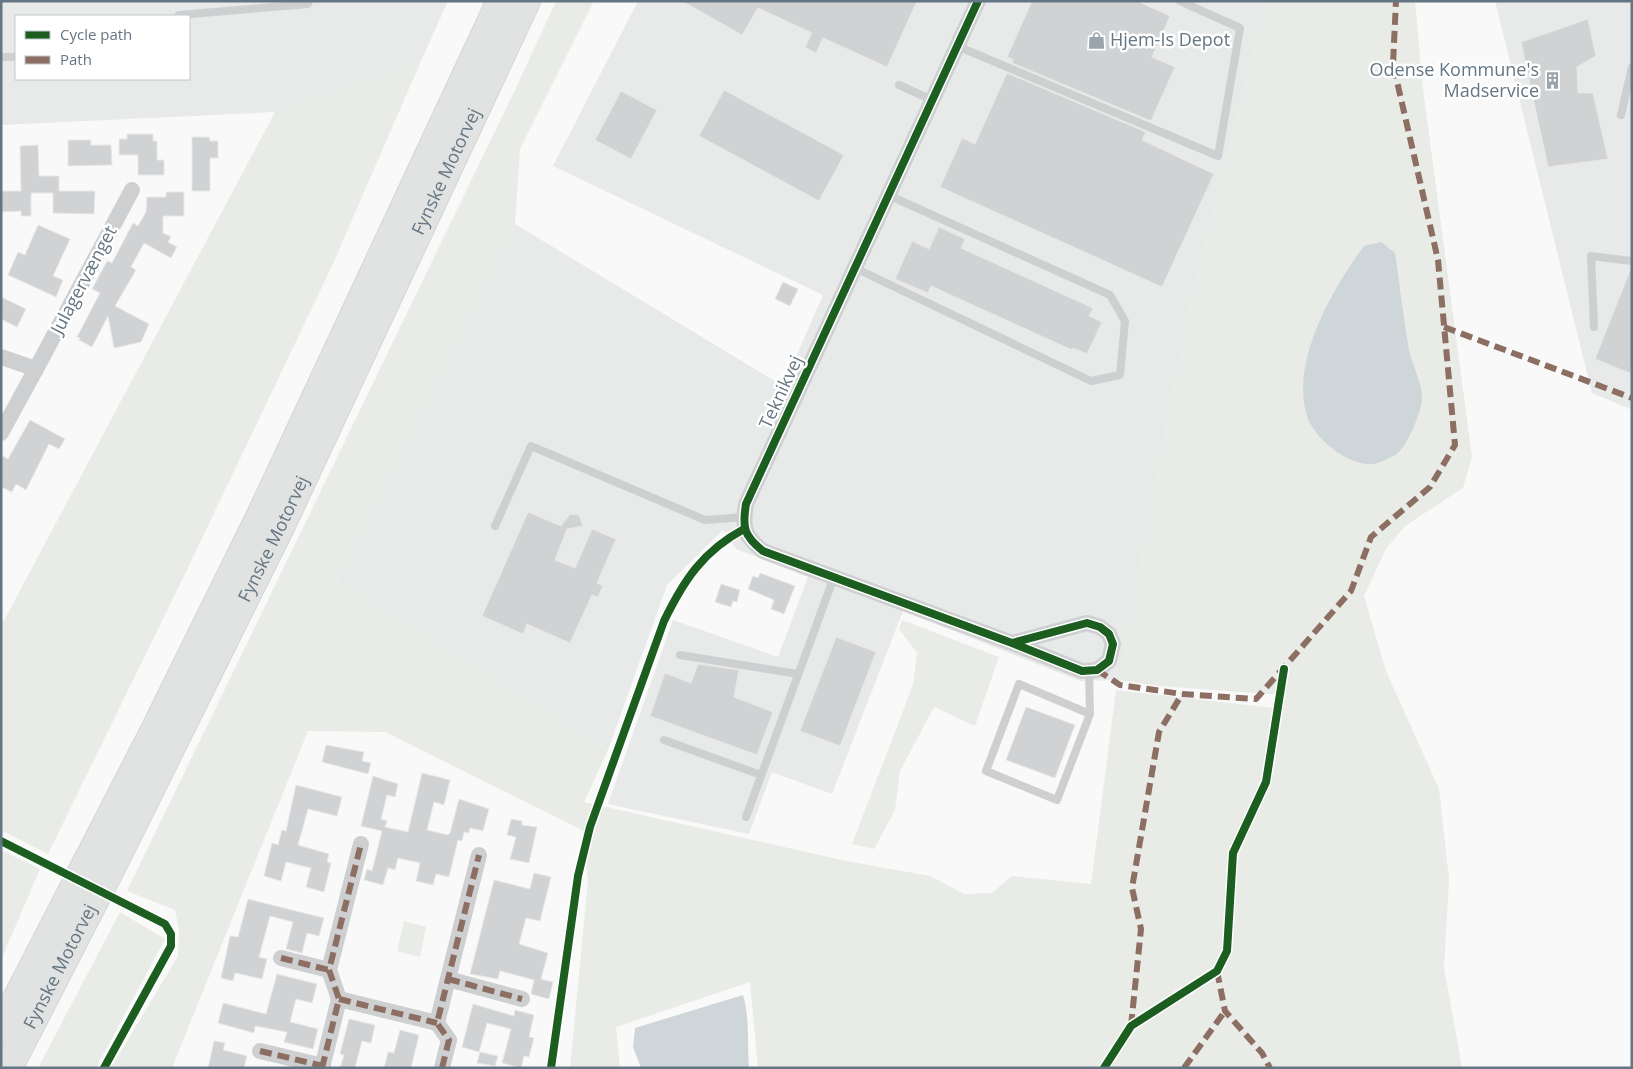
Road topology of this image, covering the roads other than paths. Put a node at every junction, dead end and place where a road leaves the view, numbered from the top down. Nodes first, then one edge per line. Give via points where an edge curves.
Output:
1 (309, 1) edge
2 (500, 1) edge
3 (526, 1) edge
4 (978, 1) edge
5 (1180, 1) edge
6 (179, 15) edge
7 (957, 46) junction
8 (1, 57) edge
9 (15, 57) edge
10 (1632, 67) edge
11 (899, 85) dead end
12 (932, 100) junction
13 (1622, 116) dead end
14 (132, 190) dead end
15 (888, 195) junction
16 (1632, 261) edge
17 (855, 268) junction
18 (1594, 327) dead end
19 (1, 357) edge
20 (36, 370) junction
21 (1, 433) edge
22 (744, 517) junction
23 (495, 526) dead end
24 (834, 577) junction
25 (1012, 643) junction
26 (680, 655) dead end
27 (1089, 671) junction
28 (798, 674) junction
29 (1090, 714) junction
30 (664, 740) dead end
31 (761, 775) junction
32 (746, 817) dead end
33 (361, 844) dead end
34 (479, 855) dead end
35 (282, 958) dead end
36 (329, 970) junction
37 (448, 980) junction
38 (339, 999) junction
39 (522, 999) dead end
40 (437, 1023) junction
41 (1, 1030) edge
42 (260, 1051) dead end
43 (322, 1067) edge
44 (8, 1068) edge
45 (442, 1068) edge

1 - 6 lane via 308,4
2 - 41 highway, Fynske Motorvej via 262,513
3 - 44 highway, Fynske Motorvej via 282,523
4 - 7 street, Teknikvej
5 - 7 lane via 1240,28 1218,156
7 - 12 street, Teknikvej
8 - 9 lane
10 - 13 lane
11 - 12 lane
12 - 15 street, Teknikvej
14 - 20 street, Julagervænget
15 - 17 street, Teknikvej
15 - 17 lane via 1110,295 1125,321 1120,375 1091,381
16 - 18 lane via 1591,256
17 - 22 street, Teknikvej via 746,504
19 - 20 street
20 - 21 street, Julagervænget
22 - 23 lane via 705,520 531,446
22 - 24 street via 744,529 763,551
24 - 25 street
24 - 28 lane
25 - 27 street
25 - 27 street via 1087,623 1100,627 1113,644 1109,660 1097,670
26 - 28 lane
27 - 29 lane
28 - 31 lane
29 - 29 lane via 1057,800 986,771 1019,684
30 - 31 lane
31 - 32 lane
33 - 36 street
34 - 37 street
35 - 36 street
36 - 38 street
37 - 39 street
37 - 40 street
38 - 40 street
38 - 43 street
40 - 45 street via 449,1040
42 - 43 street

